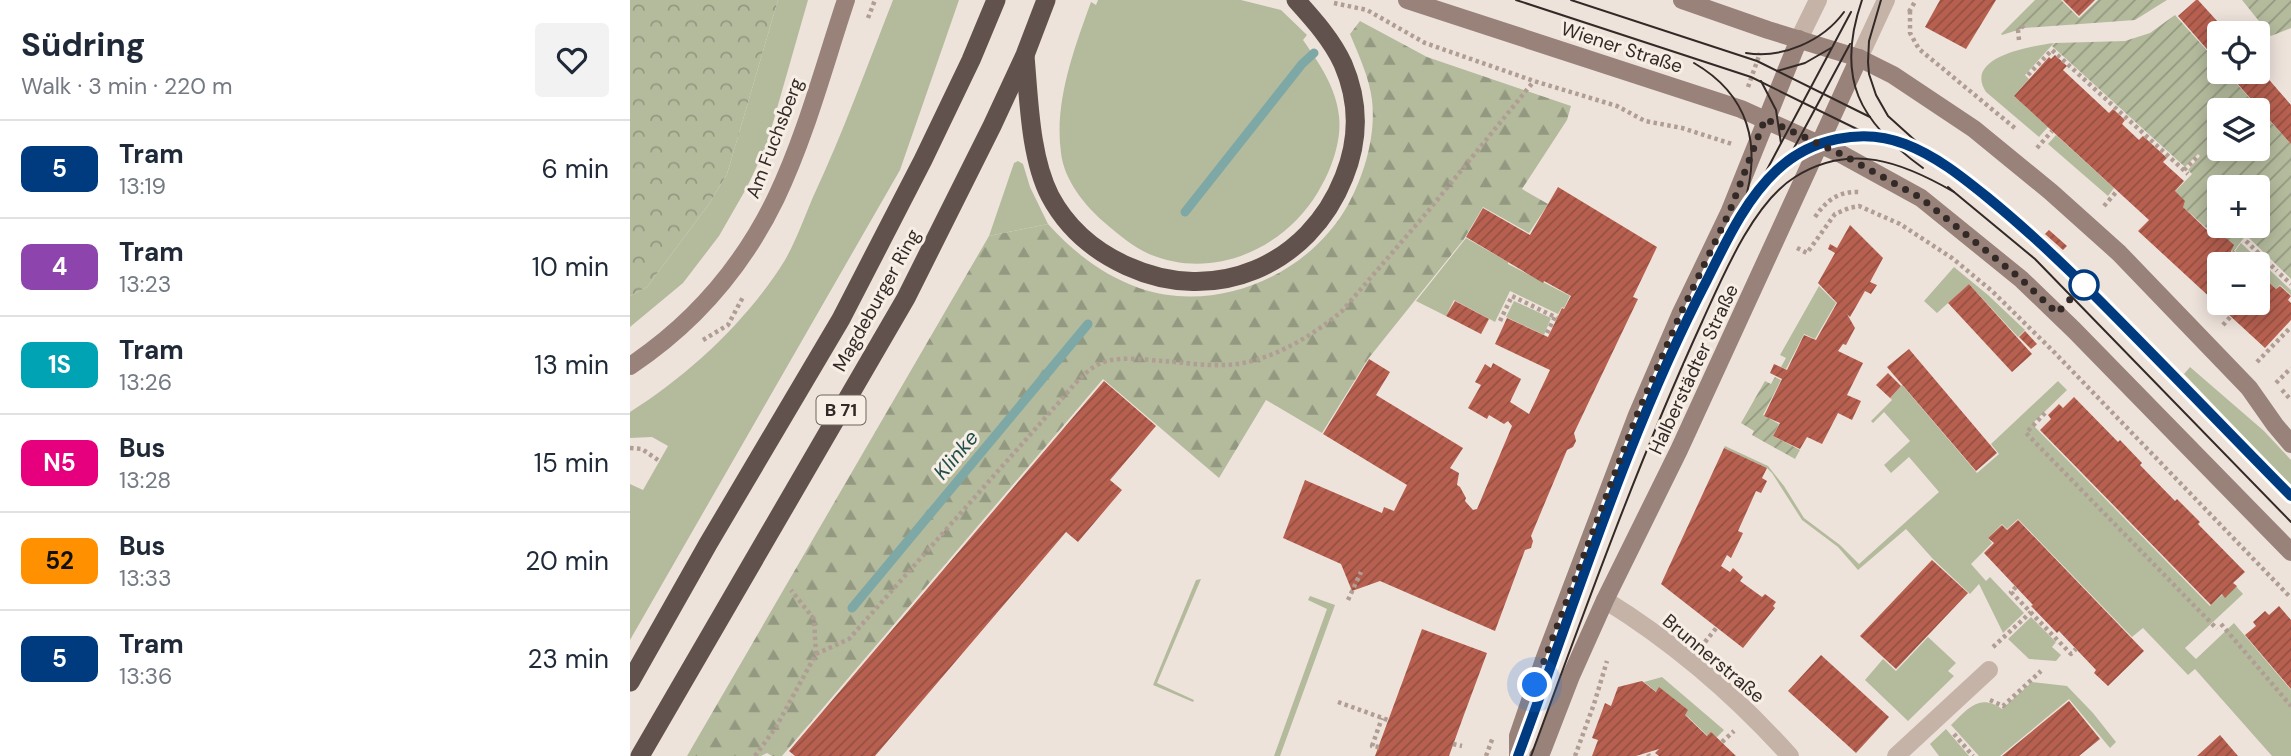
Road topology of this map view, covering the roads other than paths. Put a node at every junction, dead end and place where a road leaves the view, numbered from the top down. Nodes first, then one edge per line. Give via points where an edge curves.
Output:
1 (846, 0) edge
2 (996, 0) edge
3 (1046, 0) edge
4 (1296, 0) edge
5 (1407, 0) edge
6 (1682, 0) edge
7 (1818, 0) edge
8 (1886, 0) edge
9 (1799, 39) junction
10 (1024, 55) junction
11 (1859, 58) junction
12 (1765, 119) junction
13 (1819, 144) junction
14 (630, 366) edge
15 (2291, 444) edge
16 (2291, 552) edge
17 (1605, 600) junction
18 (1989, 670) dead end
19 (630, 682) edge
20 (640, 756) edge
21 (1518, 756) edge
22 (1538, 756) edge
23 (1790, 756) edge
24 (1896, 756) edge

1 - 14 main road, Am Fuchsberg via 782,185 766,216 713,294 676,331
2 - 19 highway, Magdeburger Ring / B 71 via 853,297
3 - 10 highway, Magdeburger Ring / B 71
4 - 10 highway via 1344,66 1354,104 1350,161 1319,221 1297,245 1252,271 1222,279 1186,283 1158,278 1095,248 1063,216 1036,155
5 - 12 main road, Wiener Straße
6 - 9 main road
7 - 9 street, Halberstädter Straße
8 - 11 street, Halberstädter Straße
9 - 11 main road
9 - 12 main road, Halberstädter Straße
10 - 20 highway, Magdeburger Ring / B 71 via 906,298
11 - 13 main road, Halberstädter Straße
11 - 15 main road via 1974,129 2082,219 2249,388
12 - 13 main road, Wiener Straße
12 - 21 main road, Halberstädter Straße via 1729,213 1637,415 1544,660 1518,736
13 - 16 main road, Wiener Straße via 1921,198 2021,279
13 - 17 main road, Halberstädter Straße
17 - 22 main road, Halberstädter Straße
17 - 23 street, Brunnerstraße via 1720,685
18 - 24 street

